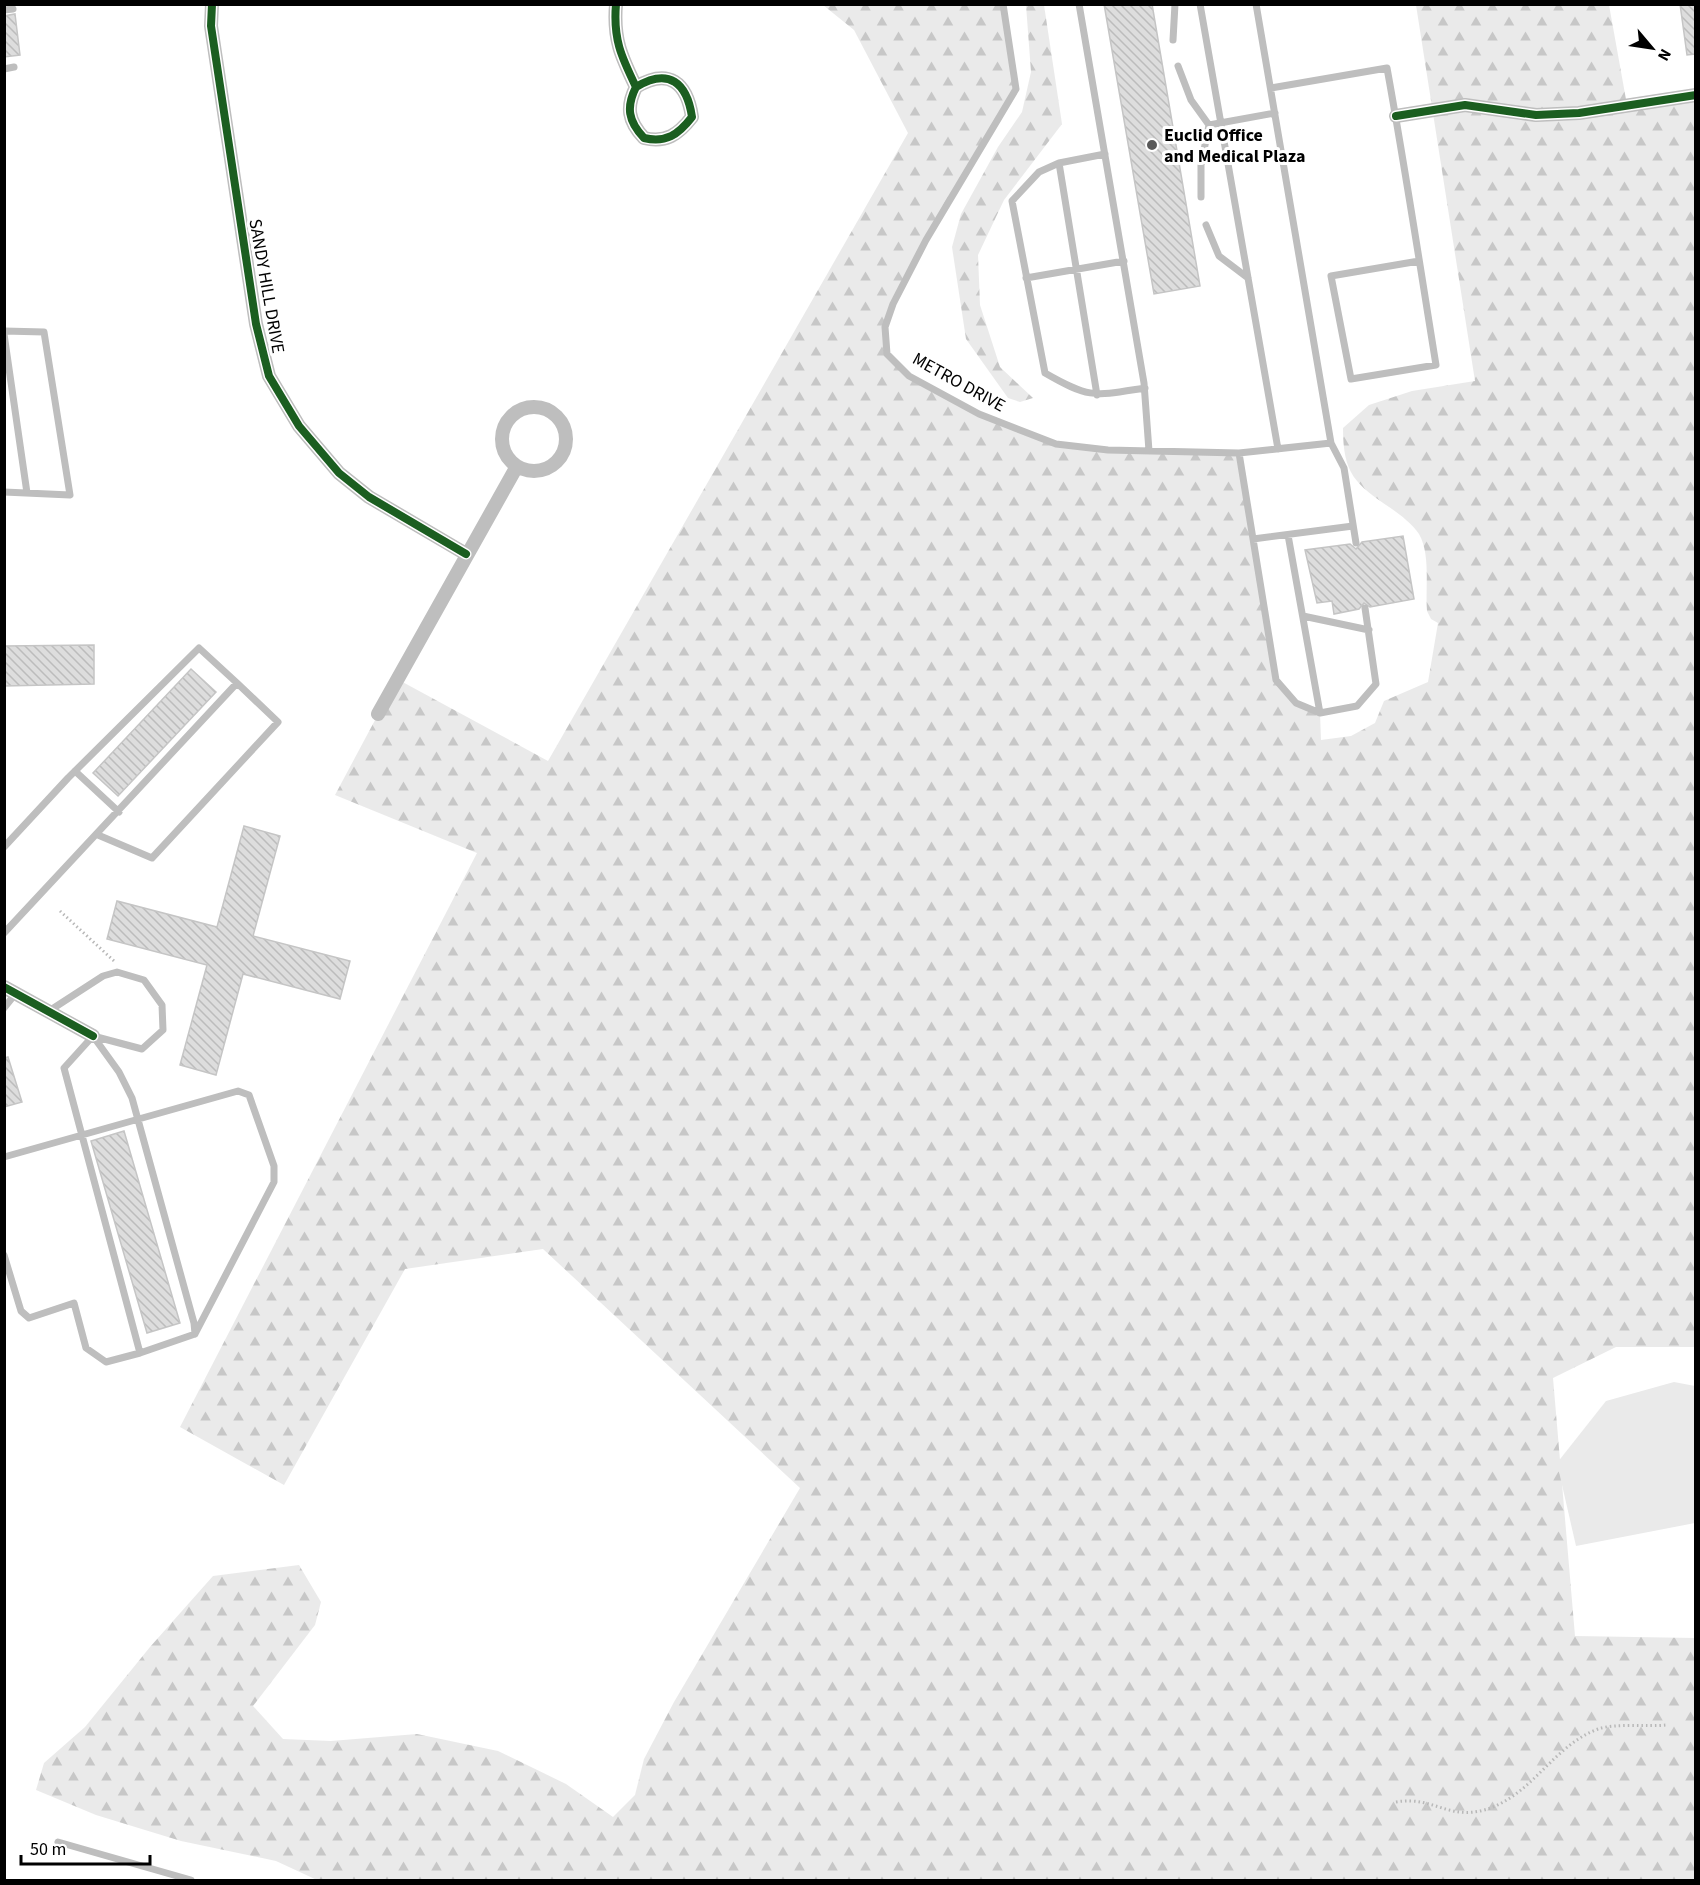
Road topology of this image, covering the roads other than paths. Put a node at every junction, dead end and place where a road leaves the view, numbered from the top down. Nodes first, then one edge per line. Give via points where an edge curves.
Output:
1 (212, 4) edge
2 (616, 4) edge
3 (1003, 4) edge
4 (1079, 4) edge
5 (1175, 4) edge
6 (1200, 4) edge
7 (1256, 4) edge
8 (1173, 40) dead end
9 (1178, 66) dead end
10 (14, 67) dead end
11 (4, 69) edge
12 (636, 87) junction
13 (1271, 88) junction
14 (1695, 94) edge
15 (1275, 113) junction
16 (1396, 116) junction
17 (1221, 123) junction
18 (1209, 125) junction
19 (1105, 154) junction
20 (1059, 163) junction
21 (1201, 197) dead end
22 (1206, 225) dead end
23 (1124, 261) junction
24 (1419, 261) junction
25 (1076, 269) junction
26 (1026, 278) junction
27 (1248, 278) junction
28 (4, 333) edge
29 (1145, 388) junction
30 (1097, 395) junction
31 (1331, 443) junction
32 (1278, 449) junction
33 (1149, 451) junction
34 (1239, 453) junction
35 (516, 468) junction
36 (4, 492) edge
37 (27, 493) junction
38 (1353, 526) junction
39 (1288, 534) junction
40 (1253, 539) junction
41 (1356, 543) dead end
42 (466, 554) junction
43 (1365, 608) dead end
44 (1303, 616) junction
45 (1369, 630) junction
46 (237, 683) junction
47 (1320, 713) junction
48 (378, 714) dead end
49 (75, 771) junction
50 (119, 812) junction
51 (98, 835) junction
52 (4, 847) edge
53 (4, 933) edge
54 (10, 990) edge
55 (4, 1008) edge
56 (49, 1011) junction
57 (93, 1036) junction
58 (138, 1119) junction
59 (82, 1136) junction
60 (4, 1157) edge
61 (4, 1254) edge
62 (195, 1334) junction
63 (140, 1353) junction
64 (58, 1842) dead end
65 (192, 1881) edge

1 - 42 street, SANDY HILL DRIVE via 211,26 252,301 269,376 299,426 339,472 369,497
2 - 12 street via 617,47
3 - 33 lane, METRO DRIVE via 1016,89 926,240 893,304 885,327 887,354 909,376 979,414 1056,444
4 - 19 lane
5 - 8 lane
6 - 17 lane
7 - 13 lane
9 - 18 lane via 1191,100
10 - 11 lane
12 - 12 street via 646,80 665,78 678,84 689,98 692,117 680,133 665,140 644,138 629,112 628,104
13 - 15 lane
13 - 16 lane via 1387,68
14 - 16 street via 1579,113 1536,115 1465,105
15 - 17 lane
15 - 31 lane
16 - 24 lane
17 - 18 lane
17 - 27 lane
18 - 21 lane via 1201,165
19 - 20 lane
19 - 23 lane
20 - 25 lane
20 - 26 lane via 1039,172 1012,201
22 - 27 lane via 1219,256
23 - 25 lane
23 - 29 lane
24 - 24 lane via 1436,365 1351,379 1331,276
25 - 26 lane
25 - 30 lane
26 - 30 lane via 1045,373 1077,391
27 - 32 lane
28 - 37 lane
28 - 37 lane via 44,332 70,495
29 - 30 lane
29 - 33 lane
31 - 32 lane, METRO DRIVE
31 - 38 lane via 1344,468
32 - 34 lane, METRO DRIVE
33 - 34 lane, METRO DRIVE
34 - 40 lane
35 - 35 street via 503,448 503,430 508,419 535,407 557,416 566,440 560,460 540,470
35 - 42 street
36 - 37 lane
38 - 39 lane
38 - 41 lane
39 - 40 lane
39 - 44 lane
40 - 47 lane via 1276,680 1296,703
42 - 48 street
43 - 45 lane
44 - 45 lane
44 - 47 lane
45 - 47 lane via 1376,684 1357,706
46 - 49 lane via 199,648
46 - 50 lane
46 - 51 lane via 278,722 152,858
49 - 50 lane
49 - 52 lane
50 - 51 lane
51 - 53 lane
54 - 55 lane
54 - 56 street
56 - 57 street
56 - 57 lane via 103,976 117,972 144,980 162,1005 163,1030 142,1049
57 - 58 lane via 119,1072
57 - 59 lane via 64,1068
58 - 59 lane
58 - 62 lane
58 - 62 lane via 238,1091 249,1095 274,1166 274,1182
59 - 60 lane
59 - 63 lane
61 - 63 lane via 21,1311 29,1318 74,1303 86,1348 106,1362
62 - 63 lane
64 - 65 lane

